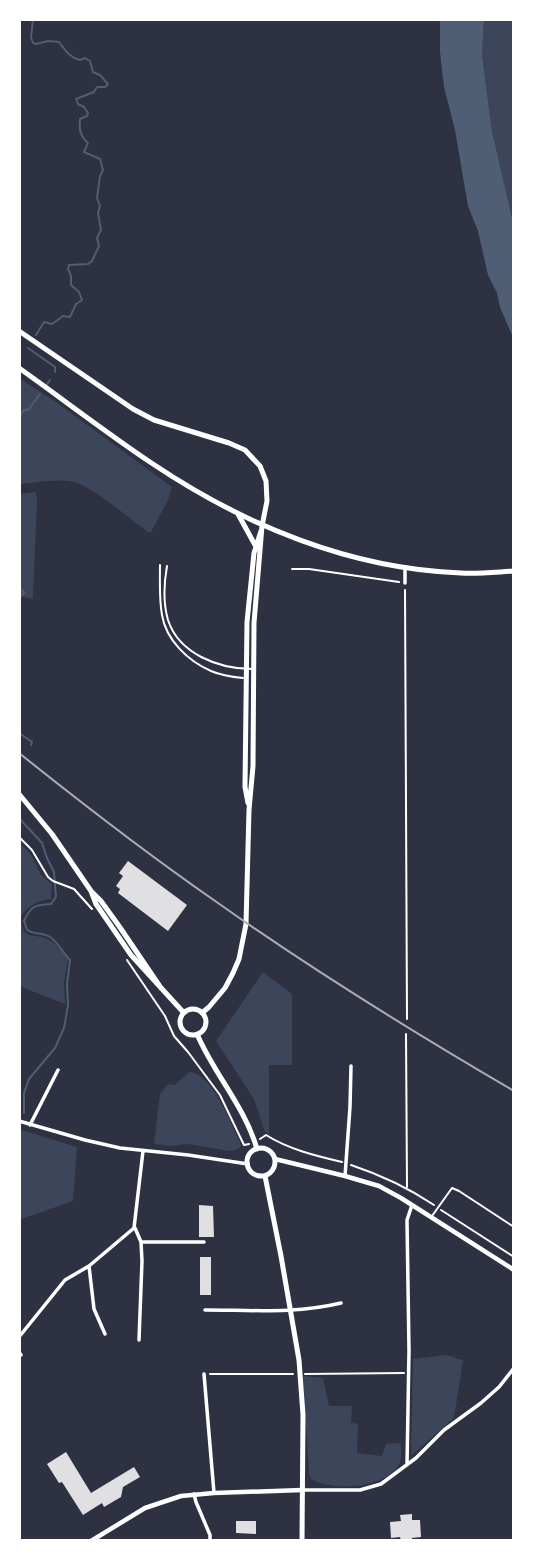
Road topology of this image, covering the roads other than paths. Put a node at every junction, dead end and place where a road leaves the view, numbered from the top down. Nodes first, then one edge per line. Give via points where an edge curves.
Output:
1 (19, 331) edge
2 (19, 368) edge
3 (238, 514) junction
4 (262, 526) junction
5 (255, 546) junction
6 (160, 565) dead end
7 (167, 566) dead end
8 (405, 568) junction
9 (514, 571) edge
10 (405, 583) road end
11 (249, 669) junction
12 (249, 679) junction
13 (19, 794) edge
14 (184, 1013) junction
15 (202, 1013) junction
16 (197, 1034) junction
17 (351, 1066) dead end
18 (58, 1070) dead end
19 (19, 1121) edge
20 (30, 1125) junction
21 (257, 1149) junction
22 (144, 1151) junction
23 (275, 1159) junction
24 (248, 1164) junction
25 (345, 1175) junction
26 (265, 1176) junction
27 (412, 1205) junction
28 (431, 1217) junction
29 (514, 1227) edge
30 (134, 1228) junction
31 (141, 1242) junction
32 (204, 1242) dead end
33 (89, 1266) junction
34 (514, 1270) edge
35 (341, 1303) dead end
36 (205, 1310) dead end
37 (291, 1311) junction
38 (105, 1334) dead end
39 (19, 1337) edge
40 (139, 1340) dead end
41 (514, 1368) edge
42 (204, 1374) road end
43 (407, 1465) junction
44 (303, 1490) junction
45 (214, 1493) junction
46 (194, 1494) junction
47 (91, 1541) edge
48 (210, 1541) edge
49 (302, 1541) edge

1 - 4 main road via 133,409 244,450 260,466 265,481
2 - 3 main road via 153,465
3 - 4 main road
3 - 5 main road
4 - 5 main road
4 - 8 main road via 304,542
4 - 11 main road
5 - 11 main road via 247,622
6 - 12 lane via 161,613 177,646 213,672
7 - 11 lane via 165,608 175,634 205,659
8 - 9 main road
8 - 10 street
11 - 12 main road
12 - 15 main road via 246,924 239,959 225,988
13 - 14 main road via 41,819 131,955
14 - 15 main road
14 - 16 main road via 182,1030
15 - 16 main road via 205,1025
16 - 21 main road
17 - 25 street
18 - 20 street
19 - 20 street
20 - 22 street
21 - 23 main road via 268,1150
21 - 24 main road
22 - 24 street
22 - 30 street
23 - 25 street
23 - 26 main road
24 - 26 main road via 254,1174
25 - 27 street via 379,1186
26 - 37 main road
27 - 28 street
27 - 43 street via 407,1220
28 - 29 lane via 452,1188
28 - 34 street
30 - 31 street
30 - 33 street
31 - 32 street
31 - 40 street
33 - 38 street via 94,1309
33 - 39 street via 65,1280
35 - 37 street
36 - 37 street
37 - 44 main road via 303,1415
41 - 43 street via 481,1404
42 - 45 street
43 - 44 street via 370,1488
44 - 45 street
44 - 49 main road
45 - 46 street
46 - 47 street via 145,1508
46 - 48 street

